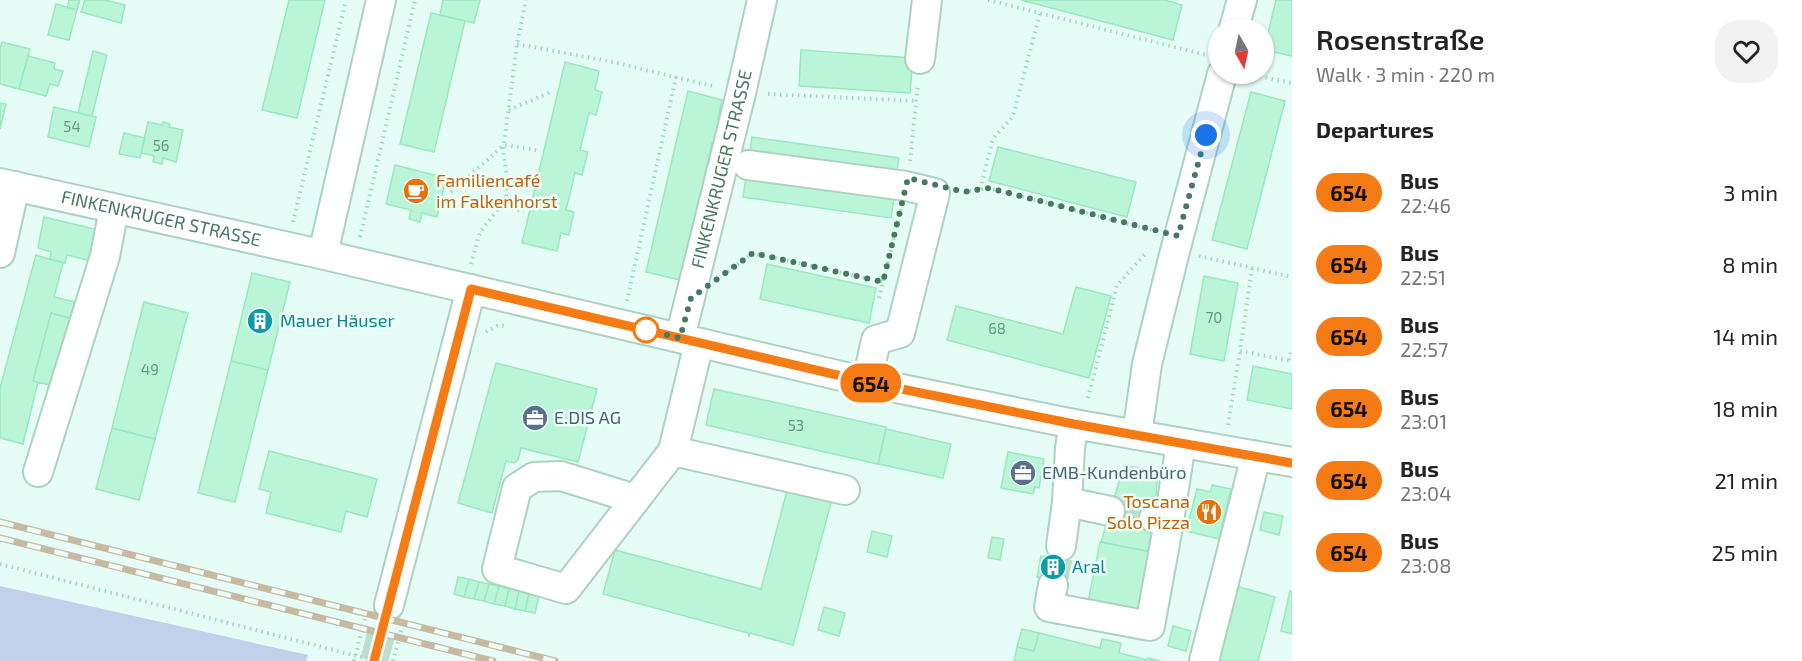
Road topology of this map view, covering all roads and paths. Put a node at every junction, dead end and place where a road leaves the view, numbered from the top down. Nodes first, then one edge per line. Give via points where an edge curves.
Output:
1 (346, 0) edge
2 (381, 0) edge
3 (415, 0) edge
4 (526, 0) edge
5 (762, 0) edge
6 (927, 0) edge
7 (988, 0) edge
8 (1242, 0) edge
9 (1040, 13) junction
10 (1237, 18) edge
11 (920, 59) joint
12 (1208, 63) edge
13 (676, 77) dead end
14 (1274, 79) edge
15 (1292, 83) edge
16 (1211, 84) edge
17 (551, 92) dead end
18 (508, 110) junction
19 (504, 145) junction
20 (540, 151) dead end
21 (748, 165) dead end
22 (7, 184) edge
23 (906, 186) junction
24 (952, 189) dead end
25 (980, 189) junction
26 (451, 192) dead end
27 (500, 207) junction
28 (114, 209) junction
29 (524, 211) dead end
30 (359, 238) dead end
31 (1172, 240) junction
32 (287, 246) junction
33 (0, 253) edge
34 (323, 254) junction
35 (1252, 268) junction
36 (471, 277) junction
37 (1292, 277) edge
38 (883, 282) junction
39 (691, 298) junction
40 (878, 302) dead end
41 (625, 310) dead end
42 (690, 340) junction
43 (1292, 349) edge
44 (1240, 351) junction
45 (1291, 361) edge
46 (867, 382) junction
47 (1088, 398) dead end
48 (1074, 424) junction
49 (1228, 425) dead end
50 (1137, 435) junction
51 (1181, 443) junction
52 (673, 451) junction
53 (1256, 456) junction
54 (1292, 462) edge
55 (38, 472) dead end
56 (845, 490) dead end
57 (635, 499) junction
58 (1067, 502) junction
59 (1110, 511) tunnel mouth
60 (1061, 546) tunnel mouth
61 (0, 564) edge
62 (1053, 585) tunnel mouth
63 (389, 605) tunnel mouth
64 (376, 661) edge
65 (1204, 661) edge

1 - 32 path
2 - 34 street
3 - 30 path
4 - 18 path
5 - 39 street, FINKENKRUGER STRASSE
6 - 11 street
7 - 9 path
8 - 10 street
9 - 12 path
9 - 25 path via 1013,116 993,140
11 - 23 path
13 - 41 path
14 - 15 path
16 - 31 street
17 - 18 path
18 - 19 path
19 - 20 path
19 - 26 path
19 - 27 path via 506,199
21 - 23 street
22 - 28 street, FINKENKRUGER STRASSE
22 - 33 street
23 - 38 path
23 - 46 street via 935,194 900,333 876,340
24 - 25 path
25 - 31 path via 989,188
27 - 29 path
27 - 36 path via 480,232
28 - 32 street, FINKENKRUGER STRASSE
28 - 55 street via 105,256
31 - 35 path
31 - 47 path via 1117,285
31 - 50 street
32 - 34 street, FINKENKRUGER STRASSE
34 - 36 street, FINKENKRUGER STRASSE
35 - 37 path
35 - 44 path
36 - 42 street, FINKENKRUGER STRASSE
36 - 63 street
38 - 39 path via 753,253
38 - 40 path
39 - 42 street, FINKENKRUGER STRASSE
42 - 46 street, FINKENKRUGER STRASSE
42 - 52 street
43 - 45 path
44 - 45 path
44 - 49 path
46 - 48 street, FINKENKRUGER STRASSE
48 - 50 street, FINKENKRUGER STRASSE
48 - 58 street
50 - 51 street, FINKENKRUGER STRASSE
51 - 53 street, FINKENKRUGER STRASSE
51 - 62 street via 1161,519 1150,626 1049,607
52 - 56 street
52 - 57 street
53 - 54 street, FINKENKRUGER STRASSE
53 - 65 street
57 - 57 street via 566,589 497,569 517,488 534,477 561,476
58 - 59 street
58 - 60 street
61 - 64 path

